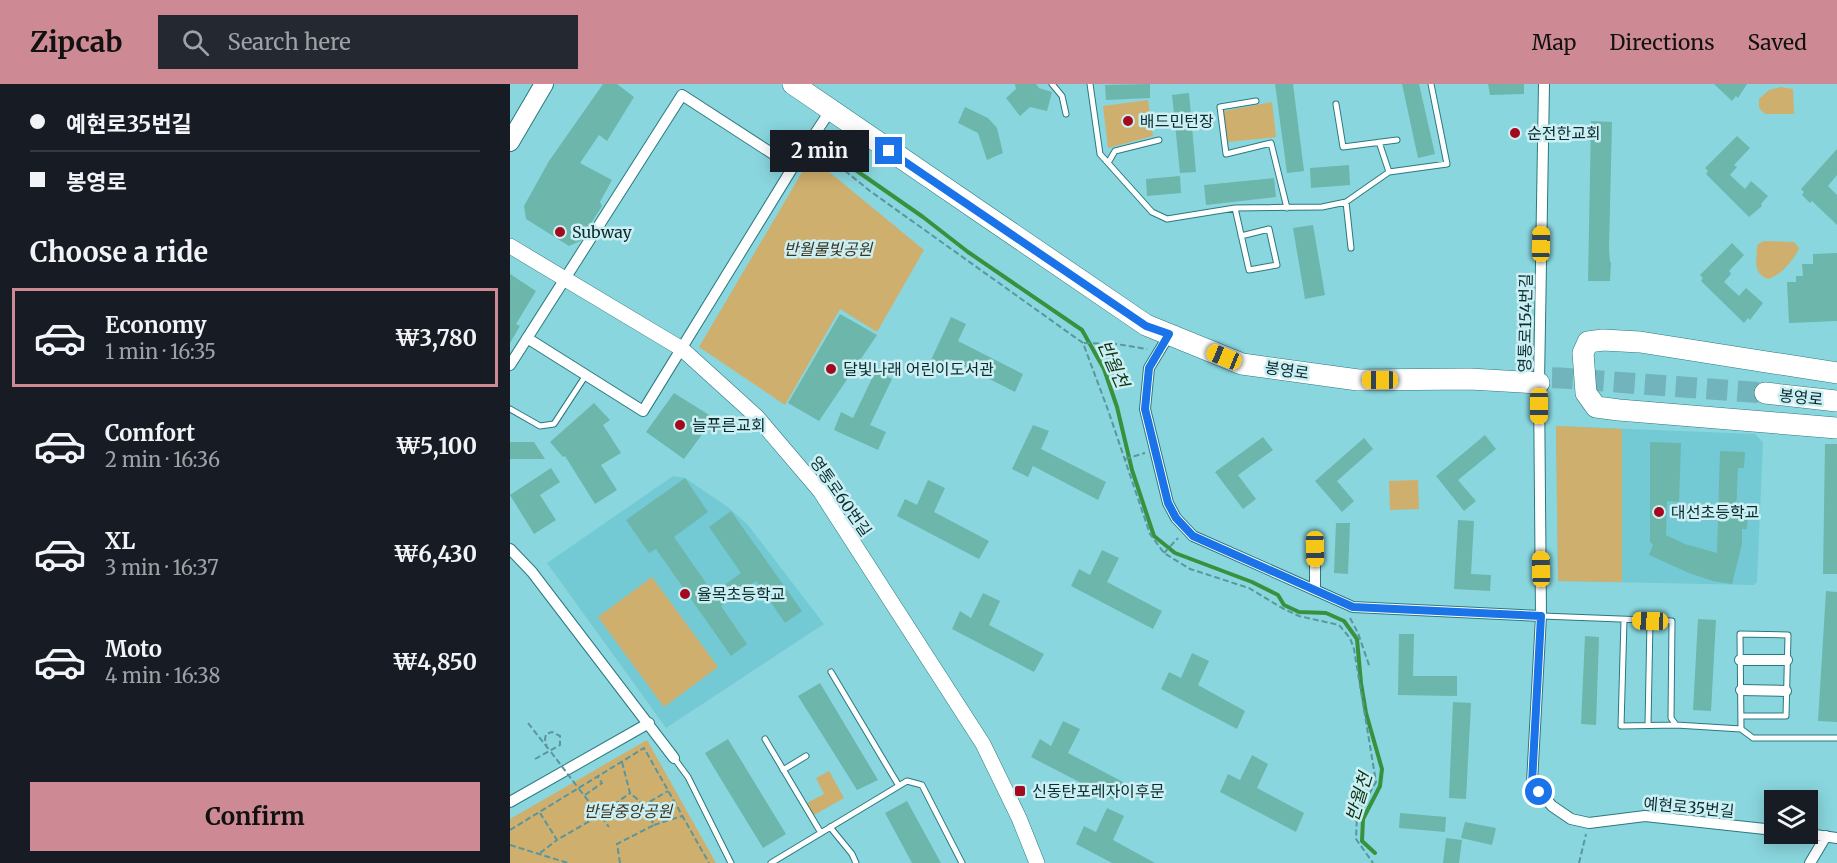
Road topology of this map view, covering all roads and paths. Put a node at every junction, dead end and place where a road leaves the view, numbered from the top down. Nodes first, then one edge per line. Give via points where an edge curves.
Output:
1 (544, 84) edge
2 (793, 84) edge
3 (1052, 84) edge
4 (1090, 84) edge
5 (1431, 84) edge
6 (1544, 84) edge
7 (1256, 101) dead end
8 (1336, 104) dead end
9 (830, 111) junction
10 (1066, 114) dead end
11 (1159, 140) dead end
12 (1397, 140) dead end
13 (510, 141) edge
14 (809, 142) junction
15 (1379, 142) junction
16 (1108, 163) junction
17 (793, 167) junction
18 (1389, 172) junction
19 (1346, 202) junction
20 (1235, 208) junction
21 (1287, 208) junction
22 (1241, 236) junction
23 (510, 246) edge
24 (1351, 248) dead end
25 (565, 279) junction
26 (1169, 334) junction
27 (527, 338) junction
28 (1083, 343) junction
29 (1142, 347) dead end
30 (682, 349) junction
31 (510, 365) edge
32 (1837, 373) edge
33 (586, 375) junction
34 (1539, 383) junction
35 (1765, 393) tunnel mouth
36 (1837, 401) edge
37 (510, 409) edge
38 (1837, 428) edge
39 (1155, 450) junction
40 (1125, 459) junction
41 (1179, 537) dead end
42 (510, 549) edge
43 (1315, 549) dead end
44 (1165, 552) junction
45 (1316, 590) junction
46 (1353, 607) junction
47 (1541, 616) junction
48 (1624, 620) junction
49 (1650, 621) junction
50 (1363, 646) junction
51 (1354, 649) junction
52 (1740, 660) junction
53 (1787, 660) junction
54 (1370, 668) dead end
55 (831, 672) dead end
56 (1741, 690) junction
57 (1786, 691) junction
58 (1741, 716) junction
59 (528, 723) dead end
60 (649, 723) junction
61 (1647, 725) junction
62 (1676, 725) junction
63 (1741, 729) junction
64 (1837, 738) edge
65 (765, 740) dead end
66 (547, 747) junction
67 (806, 756) dead end
68 (674, 758) joint
69 (536, 759) dead end
70 (622, 762) junction
71 (783, 770) junction
72 (598, 777) dead end
73 (899, 786) junction
74 (668, 791) junction
75 (630, 793) junction
76 (584, 795) junction
77 (510, 802) edge
78 (644, 805) junction
79 (539, 812) junction
80 (600, 816) junction
81 (682, 816) junction
82 (1589, 823) junction
83 (654, 825) junction
84 (609, 827) dead end
85 (830, 827) junction
86 (1764, 829) edge
87 (510, 830) edge
88 (821, 833) junction
89 (1832, 837) edge
90 (557, 840) junction
91 (510, 845) edge
92 (539, 854) junction
93 (568, 863) edge
94 (620, 863) edge
95 (709, 863) edge
96 (731, 863) edge
97 (771, 863) edge
98 (856, 863) edge
99 (962, 863) edge
100 (1037, 863) edge
101 (1373, 863) edge
102 (1579, 863) edge
103 (1810, 863) edge

1 - 13 main road
2 - 9 highway, 봉영로
3 - 10 lane via 1062,96
4 - 16 lane via 1100,154
5 - 18 lane via 1447,164
6 - 34 street, 영통로154번길
7 - 21 lane via 1220,107 1226,154 1271,143
8 - 15 lane via 1343,147
9 - 14 street
9 - 26 highway, 봉영로 via 1146,326
11 - 16 lane via 1115,151
12 - 15 lane
14 - 17 street
14 - 28 path via 870,191
15 - 18 lane
16 - 20 lane via 1152,212 1167,219
17 - 25 street via 682,95
17 - 30 street
18 - 19 lane
19 - 21 lane
19 - 24 lane
20 - 21 lane
20 - 22 lane
22 - 22 lane via 1249,270 1276,265 1269,229
23 - 25 street, 영통로60번길
25 - 27 street
25 - 30 street, 영통로60번길
26 - 34 highway, 봉영로 via 1242,364 1358,380
26 - 39 street via 1149,368 1145,409
27 - 31 street
27 - 33 street
28 - 29 path
28 - 40 path
30 - 33 street via 643,411
30 - 100 street, 영통로60번길 via 757,417 820,491 983,744
32 - 38 highway via 1640,342 1588,342 1583,353 1586,393 1596,406
33 - 37 lane via 555,424 540,426
34 - 47 street, 영통로154번길
35 - 36 highway, 봉영로
39 - 40 path
39 - 45 street via 1168,503 1193,536
40 - 44 path via 1150,534
41 - 44 path
42 - 60 street
43 - 45 street
44 - 51 path via 1190,569 1249,588 1299,616 1339,625
45 - 46 street
46 - 47 street
46 - 50 path via 1348,616
47 - 48 lane
47 - 82 street, 예현로35번길 via 1532,783 1570,819
48 - 49 lane
48 - 61 lane via 1621,726
49 - 61 lane
49 - 62 lane via 1672,621 1671,718
50 - 51 path
50 - 54 path
51 - 101 path via 1376,782 1357,815 1356,839
52 - 53 street
52 - 53 lane via 1740,634 1788,635
52 - 56 lane
53 - 57 lane
55 - 73 lane
56 - 57 street
56 - 58 lane
57 - 58 lane via 1786,716
58 - 63 lane
59 - 66 path
60 - 68 street
60 - 77 street
61 - 62 lane
62 - 63 lane
63 - 64 lane via 1753,738
65 - 71 lane
66 - 69 path via 546,735 557,733 560,745
66 - 76 path, bridge
67 - 71 lane
68 - 96 lane via 688,777
70 - 74 path via 644,748
70 - 75 path
70 - 79 path
71 - 88 lane
72 - 76 path via 602,783
73 - 85 lane
73 - 99 lane via 907,781 922,784
74 - 78 path
74 - 81 path
75 - 78 path
75 - 80 path
76 - 80 path
78 - 83 path
79 - 87 path
79 - 90 path
80 - 84 path
80 - 90 path
81 - 83 path
81 - 95 path
82 - 86 street, 예현로35번길 via 1645,816
82 - 102 path
83 - 94 path via 617,844
85 - 88 lane
85 - 98 lane
88 - 97 lane
89 - 103 street
90 - 92 path
91 - 92 path
92 - 93 path

